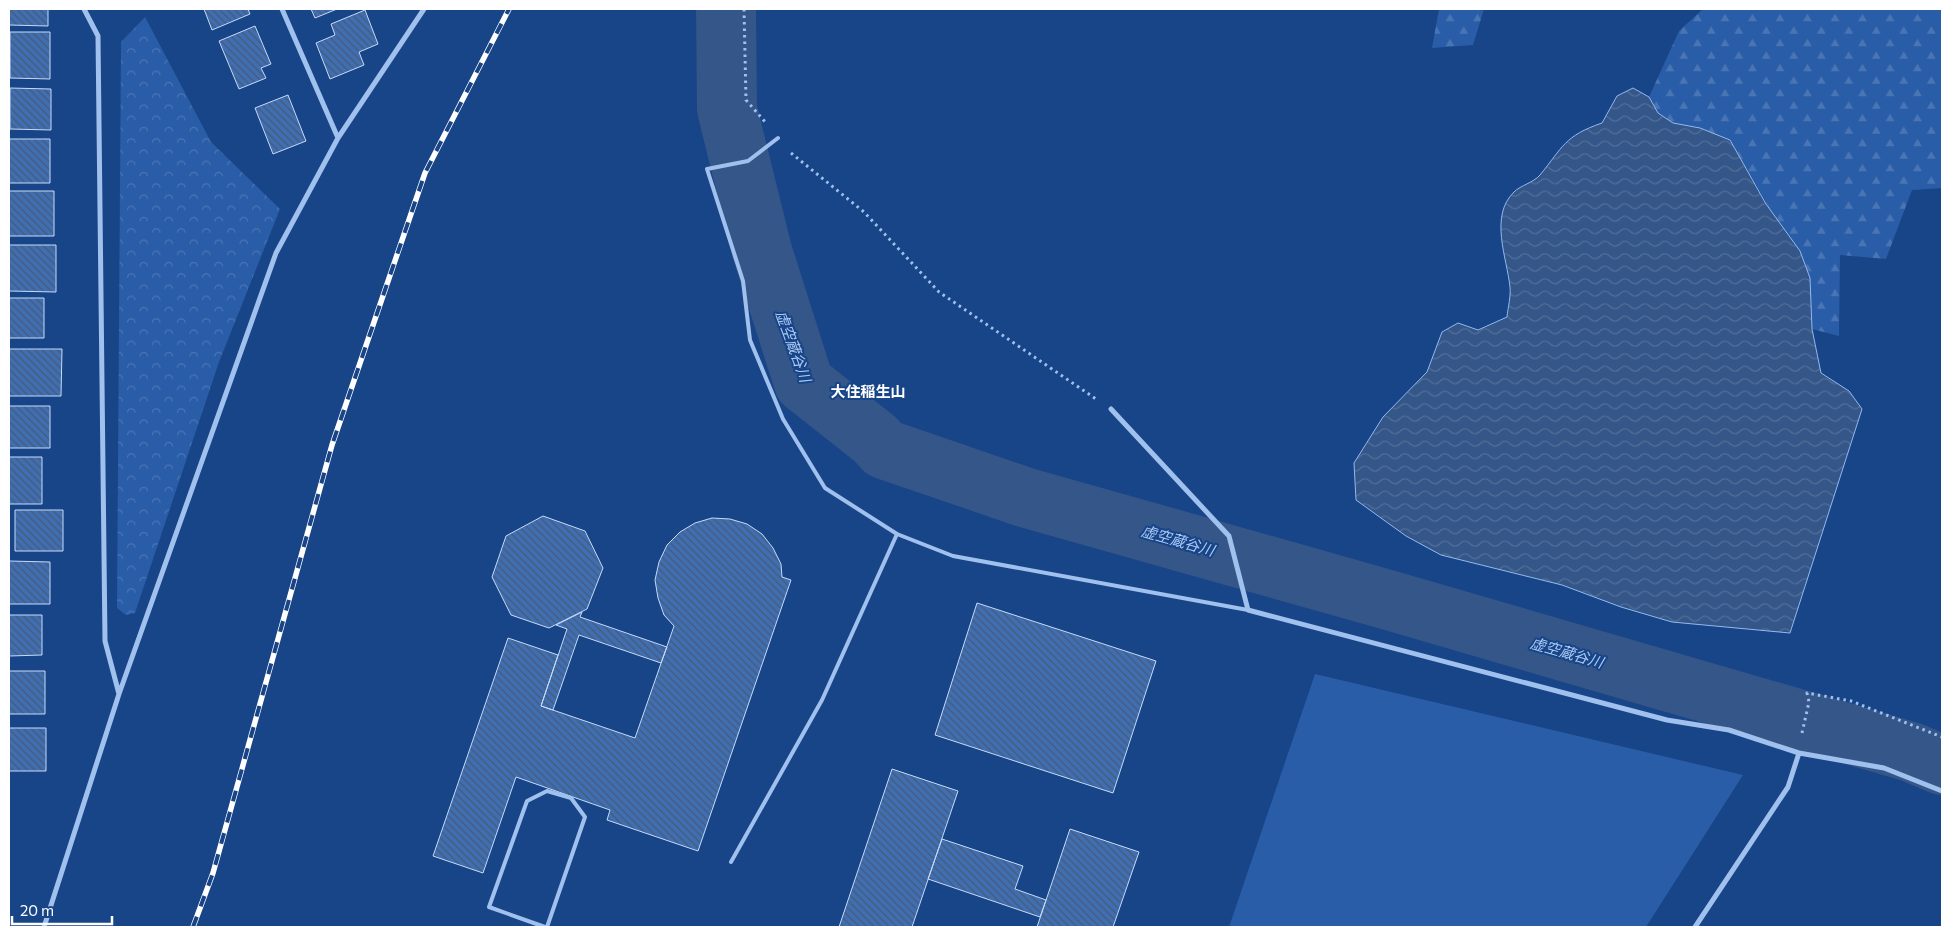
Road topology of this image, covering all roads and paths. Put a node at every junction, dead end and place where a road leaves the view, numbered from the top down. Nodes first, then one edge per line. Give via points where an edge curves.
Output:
1 (84, 9) edge
2 (282, 9) edge
3 (424, 9) edge
4 (744, 9) edge
5 (338, 138) junction
6 (778, 138) junction
7 (1111, 409) joint
8 (897, 534) junction
9 (1248, 610) junction
10 (119, 694) junction
11 (1801, 737) dead end
12 (1942, 737) edge
13 (1799, 754) junction
14 (1942, 791) edge
15 (731, 862) dead end
16 (44, 927) edge
17 (546, 927) edge
18 (1694, 927) edge

1 - 10 street via 98,36 105,641
2 - 5 street
3 - 5 street
4 - 6 path via 746,100
5 - 10 street via 276,253
6 - 7 path via 794,157 864,212 939,292
6 - 8 lane via 748,161 707,169 744,281 750,340 783,419 825,488
7 - 9 street via 1229,536
8 - 9 lane via 953,556
8 - 15 lane via 822,700
9 - 13 street via 1667,720 1729,730
10 - 16 street
11 - 12 path via 1809,702 1807,693 1851,702
13 - 14 street via 1884,768
13 - 18 street via 1788,787
17 - 17 lane via 489,907 527,801 547,791 571,798 585,817

